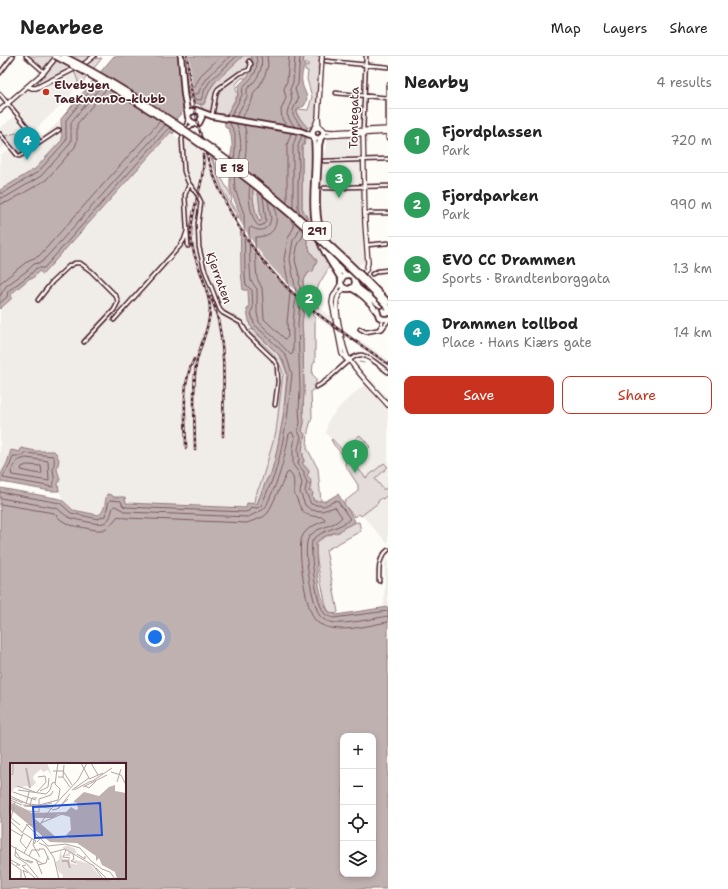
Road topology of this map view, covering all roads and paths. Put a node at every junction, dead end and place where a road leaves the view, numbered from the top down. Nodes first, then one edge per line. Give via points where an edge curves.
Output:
1 (13, 56) edge
2 (26, 56) edge
3 (56, 56) edge
4 (63, 56) edge
5 (94, 56) edge
6 (181, 56) edge
7 (322, 56) edge
8 (366, 56) edge
9 (249, 61) dead end
10 (326, 61) dead end
11 (365, 65) junction
12 (388, 67) edge
13 (44, 72) junction
14 (0, 73) edge
15 (388, 85) edge
16 (28, 86) junction
17 (336, 93) dead end
18 (0, 94) edge
19 (364, 96) junction
20 (388, 98) edge
21 (8, 103) junction
22 (189, 108) junction
23 (0, 110) edge
24 (194, 110) junction
25 (201, 113) junction
26 (212, 116) junction
27 (189, 118) junction
28 (202, 119) junction
29 (195, 124) junction
30 (59, 130) dead end
31 (184, 131) junction
32 (306, 131) junction
33 (388, 131) edge
34 (319, 132) junction
35 (363, 132) junction
36 (0, 134) edge
37 (313, 137) junction
38 (388, 138) edge
39 (40, 142) junction
40 (388, 159) edge
41 (364, 160) junction
42 (324, 161) dead end
43 (189, 184) junction
44 (388, 186) edge
45 (364, 187) junction
46 (324, 188) dead end
47 (365, 213) junction
48 (388, 213) edge
49 (186, 231) junction
50 (388, 243) edge
51 (367, 245) junction
52 (188, 246) dead end
53 (388, 270) edge
54 (372, 274) dead end
55 (346, 275) junction
56 (354, 280) junction
57 (341, 281) junction
58 (348, 288) junction
59 (38, 300) dead end
60 (388, 303) edge
61 (380, 305) junction
62 (388, 307) edge
63 (377, 312) junction
64 (382, 319) junction
65 (114, 320) dead end
66 (388, 320) edge
67 (360, 329) dead end
68 (379, 329) junction
69 (84, 342) dead end
70 (350, 360) junction
71 (388, 372) edge
72 (316, 387) dead end
73 (276, 405) dead end
74 (388, 405) edge
75 (388, 550) edge
76 (379, 581) dead end

1 - 14 street
2 - 13 street
3 - 13 street
3 - 62 highway, E 18, bridge via 143,106 230,166 318,238
4 - 60 highway, E 18, bridge via 145,103 232,163 314,230
5 - 16 street via 84,64 36,88
6 - 22 highway
7 - 34 street
8 - 11 street, Tomtegata
9 - 26 street via 250,70 240,73 218,89
10 - 11 street
11 - 12 street
11 - 19 street, Tomtegata
13 - 16 street
15 - 20 street
16 - 21 street
17 - 19 street
18 - 21 street
19 - 20 street
19 - 35 street, Tomtegata
20 - 33 street
21 - 23 street
21 - 39 street
22 - 24 highway
22 - 27 highway
24 - 25 highway
24 - 27 highway via 190,112
25 - 26 highway
25 - 28 highway
26 - 28 highway
26 - 32 highway
27 - 29 highway
27 - 31 street, Kjerraten
28 - 29 highway
29 - 31 street
30 - 39 street
31 - 43 street, Kjerraten via 183,162
32 - 34 highway
32 - 37 highway
33 - 35 street
33 - 38 street
34 - 35 street
34 - 37 highway via 318,139
34 - 37 highway, 291 via 312,131
34 - 55 highway, 291 via 320,228 330,256
35 - 41 street, Tomtegata
36 - 39 street via 18,156
37 - 57 highway, 291 via 316,228 326,257
40 - 41 street
41 - 42 street
41 - 45 street, Tomtegata
43 - 49 street, Kjerraten via 185,195
43 - 73 street, Kjerraten via 201,202 199,247 218,306 223,313 241,323 248,335 277,365
44 - 45 street
45 - 46 street
45 - 47 street, Tomtegata
47 - 48 street
47 - 51 street, Tomtegata
49 - 52 street, Kjerraten
49 - 65 street, Kjerraten via 180,246
50 - 51 street
51 - 56 street, Tomtegata via 367,268
53 - 54 street
55 - 56 highway
55 - 57 highway
56 - 58 highway
56 - 61 highway via 358,288
57 - 58 highway, 291 via 343,286
57 - 70 street via 333,296 332,308 342,354
58 - 63 highway, 291 via 356,291
58 - 70 street via 342,291 336,301 345,350
59 - 69 street via 69,266 80,263 91,271 116,296 118,302 114,310
60 - 61 highway
61 - 63 highway
63 - 64 highway, 291
64 - 66 highway
64 - 68 street
66 - 68 street via 384,328
67 - 68 street via 366,332
70 - 71 street via 355,356 362,356
70 - 72 street
70 - 74 street
75 - 76 street via 382,555

